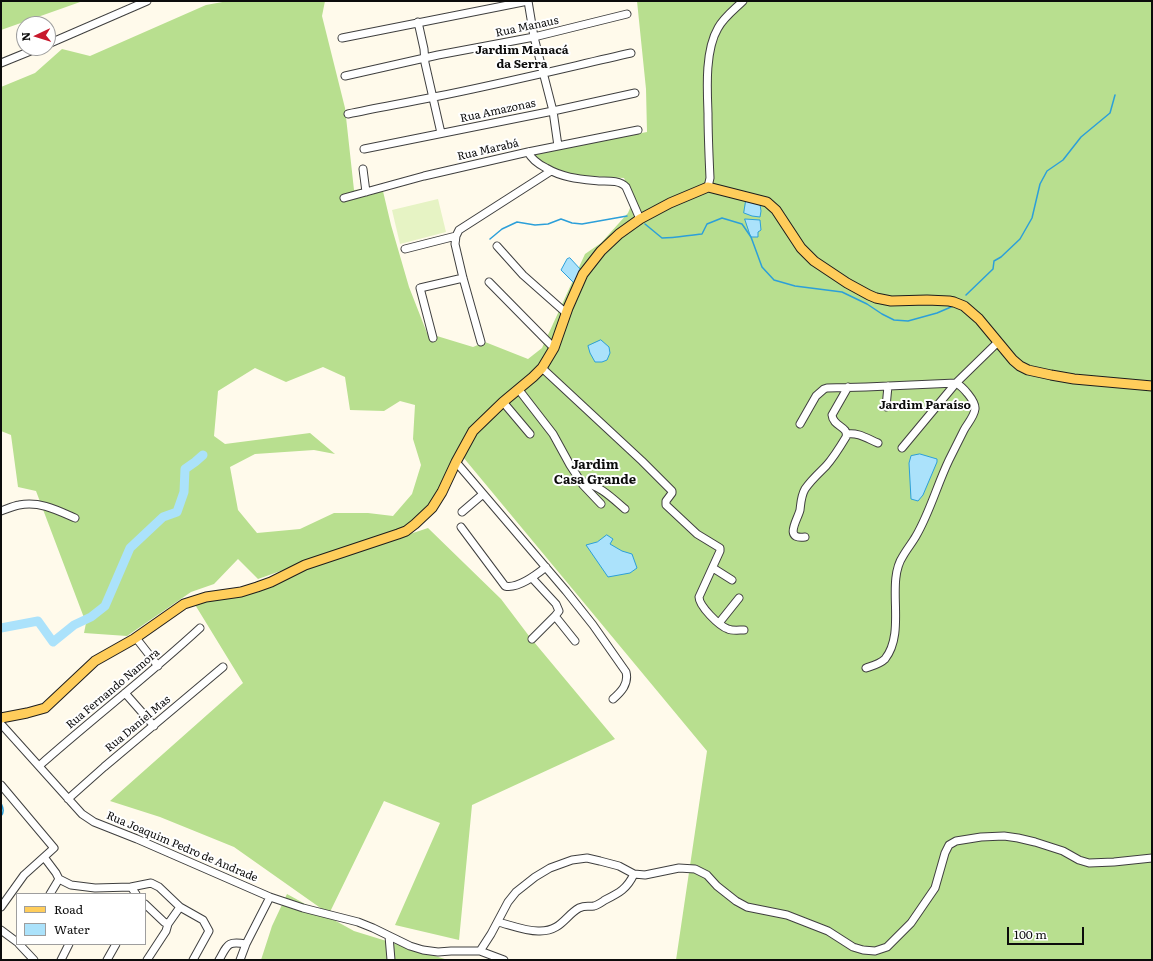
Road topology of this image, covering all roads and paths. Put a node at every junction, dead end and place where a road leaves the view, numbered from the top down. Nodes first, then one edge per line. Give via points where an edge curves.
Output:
1 (147, 1) edge
2 (528, 1) edge
3 (743, 1) edge
4 (627, 14) dead end
5 (418, 22) junction
6 (534, 37) junction
7 (342, 38) dead end
8 (56, 41) edge
9 (631, 53) dead end
10 (18, 56) edge
11 (425, 59) junction
12 (1, 63) edge
13 (544, 74) junction
14 (345, 76) dead end
15 (635, 93) dead end
16 (433, 98) junction
17 (553, 111) junction
18 (348, 114) dead end
19 (638, 130) dead end
20 (441, 133) junction
21 (558, 146) junction
22 (364, 149) dead end
23 (528, 152) junction
24 (363, 169) dead end
25 (551, 171) junction
26 (708, 187) junction
27 (366, 192) junction
28 (344, 198) dead end
29 (640, 219) junction
30 (456, 236) junction
31 (497, 246) dead end
32 (405, 249) dead end
33 (463, 278) junction
34 (489, 282) dead end
35 (566, 313) junction
36 (433, 338) dead end
37 (481, 342) dead end
38 (998, 342) junction
39 (554, 348) junction
40 (542, 368) junction
41 (956, 383) junction
42 (888, 386) junction
43 (1152, 386) edge
44 (848, 388) junction
45 (519, 390) junction
46 (503, 402) junction
47 (886, 407) dead end
48 (800, 424) dead end
49 (530, 434) dead end
50 (847, 434) junction
51 (878, 443) dead end
52 (902, 448) dead end
53 (456, 462) junction
54 (581, 481) junction
55 (483, 494) junction
56 (601, 504) dead end
57 (625, 509) dead end
58 (1, 511) edge
59 (462, 512) dead end
60 (75, 518) dead end
61 (461, 527) dead end
62 (805, 537) dead end
63 (546, 567) junction
64 (713, 568) junction
65 (532, 578) junction
66 (732, 580) dead end
67 (739, 598) dead end
68 (556, 616) junction
69 (719, 623) junction
70 (200, 628) dead end
71 (744, 630) dead end
72 (136, 638) junction
73 (532, 639) dead end
74 (575, 641) dead end
75 (158, 666) junction
76 (223, 667) dead end
77 (866, 668) dead end
78 (125, 693) junction
79 (613, 699) dead end
80 (1, 718) edge
81 (1, 724) edge
82 (154, 726) junction
83 (39, 766) junction
84 (1, 785) edge
85 (68, 799) junction
86 (44, 857) junction
87 (1152, 858) edge
88 (634, 874) junction
89 (59, 879) junction
90 (131, 887) junction
91 (93, 891) edge
92 (51, 893) edge
93 (135, 893) edge
94 (270, 897) junction
95 (146, 905) edge
96 (180, 906) junction
97 (1, 907) edge
98 (498, 922) junction
99 (168, 924) junction
100 (1, 930) edge
101 (389, 936) junction
102 (16, 941) edge
103 (246, 944) junction
104 (20, 945) edge
105 (68, 945) edge
106 (115, 945) edge
107 (480, 951) junction
108 (34, 960) edge
109 (61, 960) edge
110 (107, 960) edge
111 (147, 960) edge
112 (192, 960) edge
113 (220, 960) edge
114 (240, 960) edge
115 (391, 960) edge
116 (504, 960) edge

1 - 8 street
2 - 5 street
2 - 6 street
3 - 26 street via 718,28 710,54 707,82 710,178
4 - 6 street, Rua Manaus
5 - 7 street
5 - 11 street
6 - 11 street, Rua Manaus
6 - 13 street
9 - 13 street
10 - 12 street
11 - 14 street, Rua Manaus
11 - 16 street
13 - 16 street
13 - 17 street
15 - 17 street, Rua Amazonas
16 - 18 street
16 - 20 street
17 - 20 street, Rua Amazonas
17 - 21 street
19 - 21 street, Rua Marabá
20 - 22 street, Rua Amazonas
21 - 23 street, Rua Marabá
23 - 25 street via 535,162
23 - 27 street, Rua Marabá
24 - 27 street
25 - 29 street via 566,177 622,183
25 - 30 street via 459,230
26 - 29 main road
26 - 38 main road via 768,202 801,248 814,261 865,293 891,301 936,300 959,304 975,315
27 - 28 street, Rua Marabá
29 - 35 main road via 611,240 583,274
30 - 32 street
30 - 33 street via 455,244
31 - 35 street via 523,276
33 - 36 street via 420,288
33 - 37 street
34 - 39 street
35 - 39 main road
38 - 41 street
38 - 43 main road via 1013,360 1028,370 1074,379
39 - 40 main road
40 - 45 main road
40 - 64 street via 672,491 666,505 697,534 720,548
41 - 42 street
41 - 52 street
41 - 77 street via 970,397 975,410 948,462 917,536 900,561 897,572 893,644 885,659
42 - 44 street
42 - 47 street
44 - 48 street via 824,389 816,396
44 - 50 street via 832,415 834,422
45 - 46 main road
45 - 54 street via 553,434
46 - 49 street
46 - 53 main road via 473,431
50 - 51 street via 858,434
50 - 62 street via 802,495 793,530 798,537
53 - 55 street
53 - 72 main road via 432,508 406,531 305,565 257,587 184,604
54 - 56 street
54 - 57 street via 599,488
55 - 59 street
55 - 63 street
58 - 60 street via 19,505 33,504 47,506
61 - 65 street via 505,586 509,587
63 - 65 street
63 - 79 street via 626,672 626,684
64 - 66 street
64 - 69 street via 699,601
65 - 68 street via 556,604 559,611
67 - 69 street
68 - 73 street
68 - 74 street
69 - 71 street via 728,630
70 - 75 street, Rua Fernando Namora
72 - 75 street
72 - 80 main road via 95,662 45,708
75 - 78 street, Rua Fernando Namora
76 - 82 street, Rua Daniel Mas
78 - 82 street
78 - 83 street, Rua Fernando Namora
81 - 83 street, Rua Joaquim Pedro de Andrade
82 - 85 street, Rua Daniel Mas
83 - 85 street, Rua Joaquim Pedro de Andrade
84 - 86 street via 54,848
85 - 94 street, Rua Joaquim Pedro de Andrade via 88,819
86 - 89 street
86 - 97 street via 24,875
87 - 88 street via 1089,863 1063,851 1018,838 981,837 956,841 949,845 935,888 911,923 887,947 875,951 853,947 828,931 787,915 747,907 717,886 707,875 695,869 679,868 645,875
88 - 98 street via 620,893 594,906 578,909 560,925 549,930 534,931
88 - 98 street via 619,866 587,858 572,860 550,868 526,883 508,902
89 - 91 street via 71,886
89 - 92 street
90 - 91 street
90 - 93 street
90 - 96 street via 151,883 159,886
94 - 101 street, Rua Joaquim Pedro de Andrade via 358,922
94 - 103 street
95 - 99 street
96 - 99 street
96 - 112 street via 203,920 209,931
98 - 107 street
99 - 111 street
100 - 102 street
101 - 107 street, Rua Joaquim Pedro de Andrade via 422,950
101 - 115 street
103 - 113 street via 231,943 226,947
103 - 114 street
104 - 108 street
105 - 109 street
106 - 110 street
107 - 116 street

